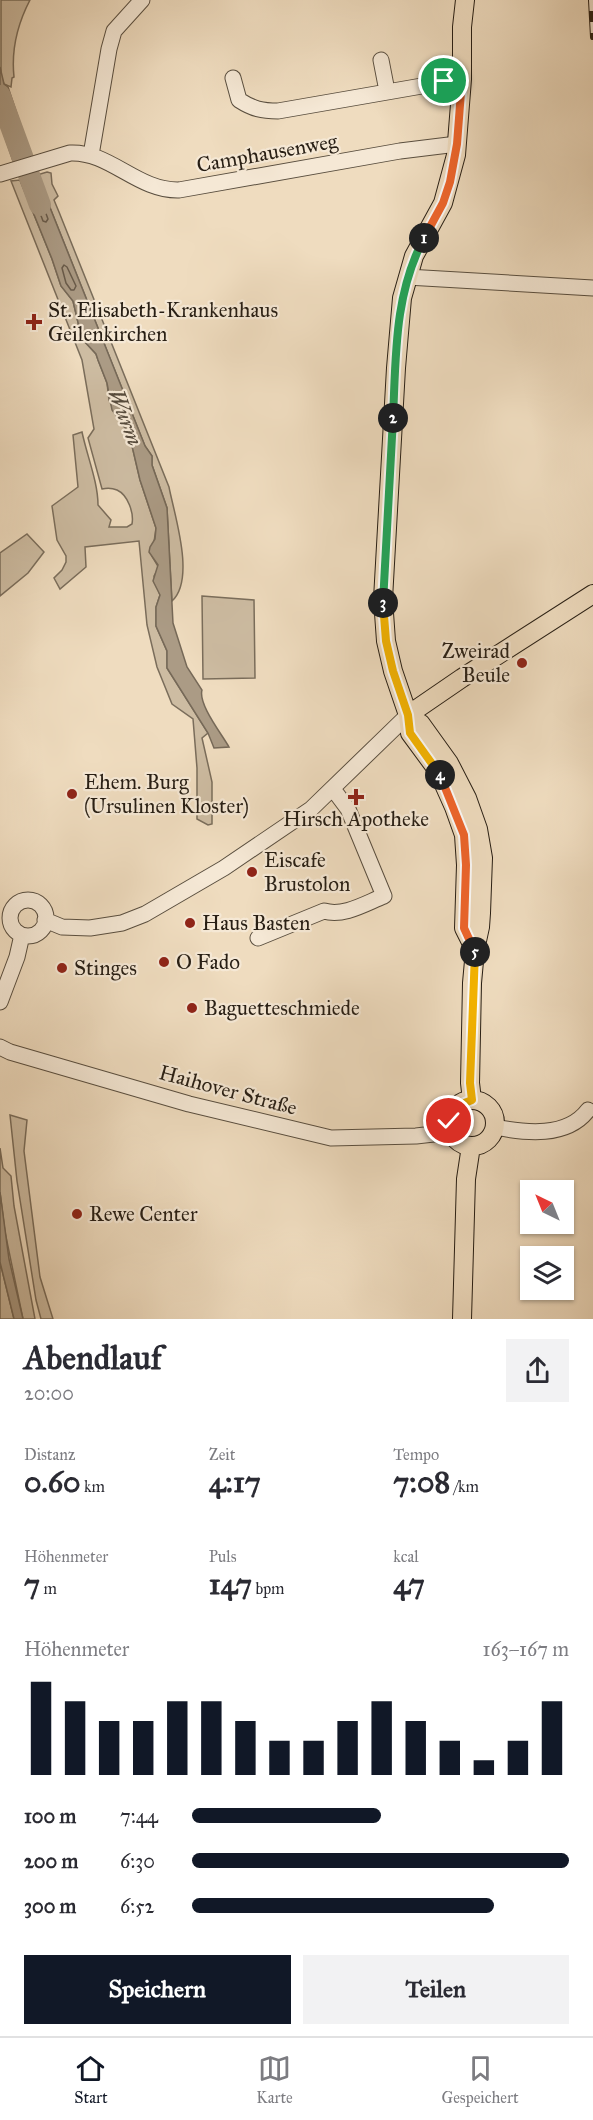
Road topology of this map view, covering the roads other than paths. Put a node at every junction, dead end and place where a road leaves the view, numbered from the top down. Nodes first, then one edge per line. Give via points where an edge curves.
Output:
1 (142, 0) edge
2 (465, 0) edge
3 (381, 60) dead end
4 (233, 78) dead end
5 (462, 79) junction
6 (387, 91) junction
7 (457, 144) junction
8 (91, 155) junction
9 (3, 170) edge
10 (407, 277) junction
11 (593, 288) edge
12 (593, 594) edge
13 (408, 715) junction
14 (333, 789) junction
15 (6, 911) edge
16 (45, 920) junction
17 (22, 935) junction
18 (258, 938) dead end
19 (0, 1002) edge
20 (0, 1047) edge
21 (472, 1100) junction
22 (588, 1110) dead end
23 (495, 1127) junction
24 (451, 1132) junction
25 (471, 1146) junction
26 (462, 1319) edge

1 - 8 street via 114,31
2 - 5 main road
3 - 6 street
4 - 6 street via 239,100 264,111
5 - 6 street
5 - 7 main road
7 - 8 street, Camphausenweg via 179,190 148,185
7 - 10 main road via 443,203
8 - 9 street via 70,153
10 - 11 street
10 - 13 main road via 396,368 383,603 386,641
12 - 13 main road
13 - 14 street
13 - 21 main road via 421,724 449,763 467,798 483,858 482,913 475,950
14 - 16 street via 311,809 224,868 132,920 69,928
14 - 18 street via 348,809 384,896 344,912 324,911
15 - 16 street via 22,901 33,901 41,907
15 - 17 street via 13,928
16 - 17 street via 37,933
17 - 19 street
20 - 24 street, Haihover Straße via 189,1104 331,1138
21 - 23 main road via 492,1111
21 - 24 main road via 453,1110
22 - 23 street via 570,1126 547,1131
23 - 25 main road via 489,1139
24 - 25 main road via 461,1143
25 - 26 main road via 466,1179

